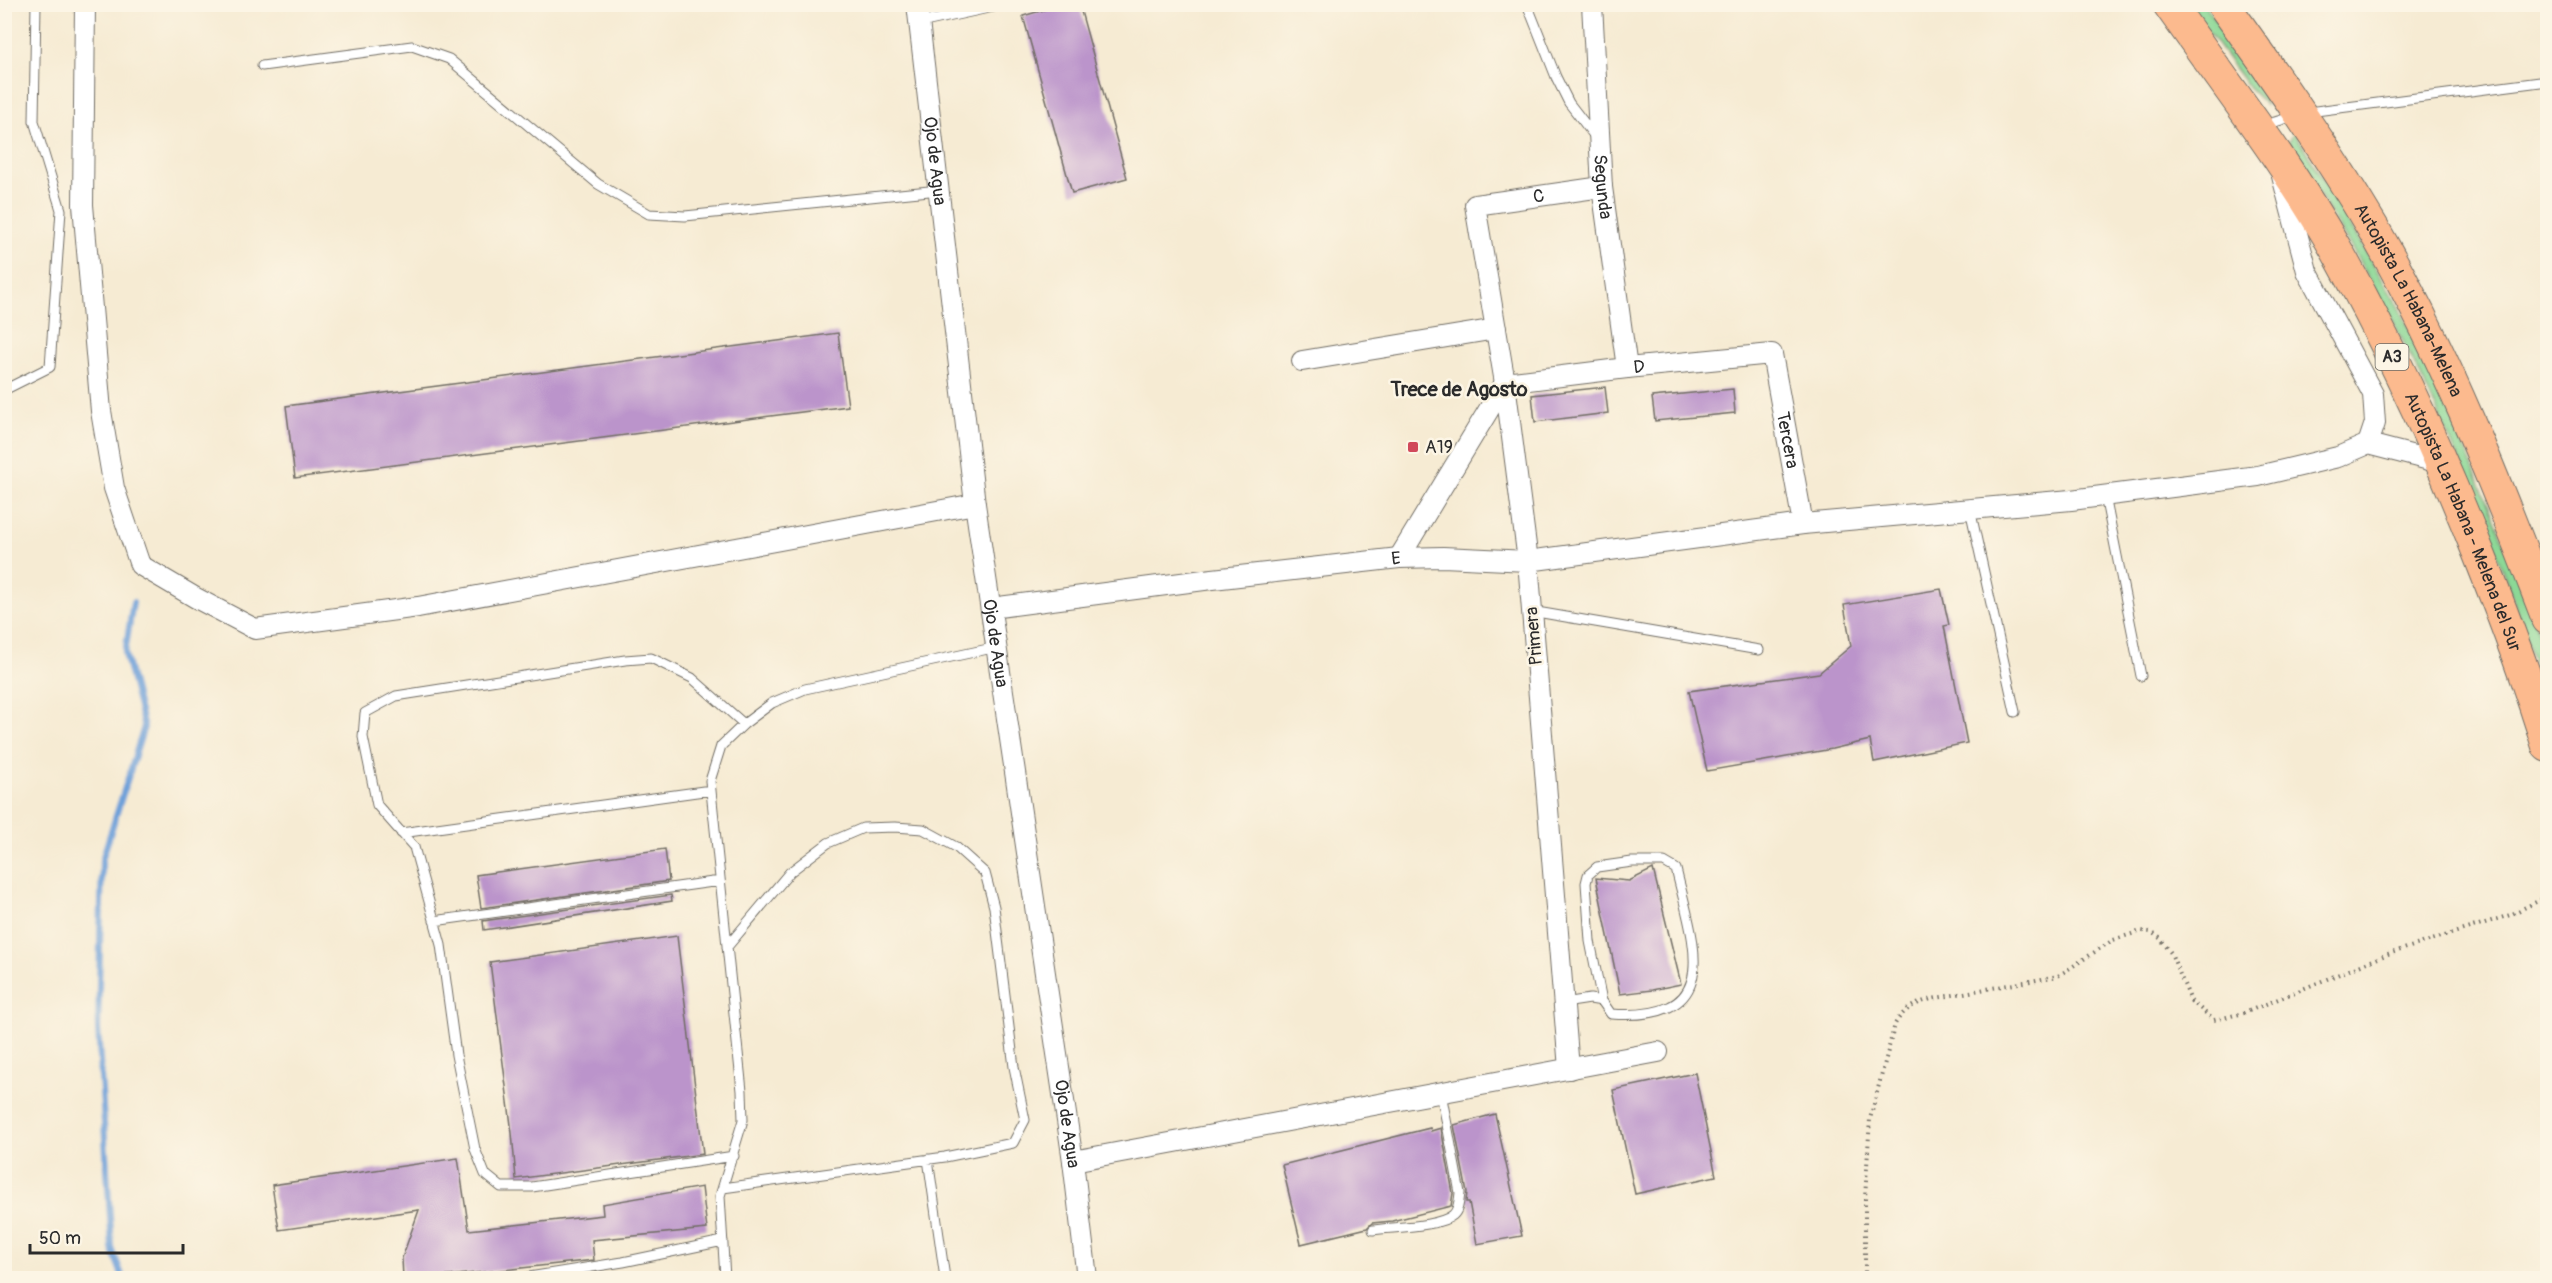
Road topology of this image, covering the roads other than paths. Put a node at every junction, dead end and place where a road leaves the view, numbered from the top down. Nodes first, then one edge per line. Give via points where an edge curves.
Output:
1 (36, 4) edge
2 (85, 4) edge
3 (1006, 4) edge
4 (1527, 4) edge
5 (1592, 4) edge
6 (2169, 4) edge
7 (2223, 4) edge
8 (919, 14) edge
9 (262, 66) dead end
10 (2547, 81) edge
11 (2302, 113) junction
12 (2266, 140) junction
13 (1599, 143) junction
14 (1602, 187) junction
15 (939, 190) junction
16 (1475, 205) joint
17 (1496, 329) junction
18 (1772, 354) joint
19 (1302, 361) dead end
20 (1627, 368) junction
21 (1505, 383) junction
22 (4, 390) edge
23 (2368, 444) junction
24 (2441, 463) junction
25 (2104, 496) junction
26 (975, 504) junction
27 (1970, 509) junction
28 (1803, 524) junction
29 (1399, 558) junction
30 (1528, 561) junction
31 (991, 608) junction
32 (1532, 611) junction
33 (2547, 619) edge
34 (997, 647) junction
35 (1759, 650) dead end
36 (2141, 676) dead end
37 (2015, 712) dead end
38 (744, 724) junction
39 (2547, 746) edge
40 (711, 790) junction
41 (401, 833) junction
42 (720, 881) junction
43 (434, 921) junction
44 (727, 947) junction
45 (1602, 1001) junction
46 (1564, 1003) junction
47 (1658, 1052) dead end
48 (1569, 1069) junction
49 (1441, 1093) junction
50 (734, 1156) junction
51 (928, 1159) junction
52 (1073, 1161) junction
53 (723, 1188) junction
54 (1373, 1230) dead end
55 (723, 1241) junction
56 (523, 1278) edge
57 (725, 1278) edge
58 (945, 1278) edge
59 (1087, 1278) edge

1 - 22 lane via 34,121 61,210 50,367
2 - 26 street via 83,205 101,411 114,488 140,565 196,598 255,629 418,607
3 - 8 lane
4 - 13 lane via 1564,94
5 - 13 street, Segunda
6 - 12 highway, Autopista La Habana - Melena del Sur / A3
7 - 11 highway, Autopista La Habana-Melena / A3
8 - 15 street, Ojo de Agua
9 - 15 lane via 412,46 449,59 598,184 650,214 685,216
10 - 11 lane
11 - 12 lane
11 - 33 highway, Autopista La Habana-Melena / A3 via 2375,231 2444,366 2501,495
12 - 23 street via 2307,271 2373,394 2375,423
12 - 24 highway, Autopista La Habana - Melena del Sur / A3 via 2336,250 2406,384
13 - 14 street, Segunda
14 - 16 street, C
14 - 20 street, Segunda
15 - 26 street, Ojo de Agua
16 - 17 street, Primera
17 - 19 street
17 - 21 street, Primera
18 - 20 street, D
18 - 28 street, Tercera
20 - 21 street, D
21 - 29 street
21 - 30 street, Primera
23 - 24 street
23 - 25 street, E via 2338,458 2258,476
24 - 39 highway, Autopista La Habana - Melena del Sur / A3 via 2515,645
25 - 27 street, E
25 - 36 lane
26 - 31 street, Ojo de Agua
27 - 28 street, E
27 - 37 lane
28 - 30 street, E
29 - 30 street, E
29 - 31 street, E
30 - 32 street, Primera
31 - 34 street, Ojo de Agua
32 - 35 lane
32 - 46 street, Primera
34 - 38 lane via 805,689 772,703
34 - 52 street, Ojo de Agua
38 - 40 lane via 721,746
38 - 41 lane via 692,678 651,658 396,696 365,713 363,737 377,805
40 - 41 lane
40 - 42 lane
41 - 43 lane via 414,847
42 - 43 lane
42 - 44 lane
43 - 50 lane via 441,945 456,1055 475,1149 484,1174 501,1187 532,1187
44 - 50 lane via 743,1120
44 - 51 lane via 790,872 828,843 863,828 923,829 956,846 985,873 994,907 1014,1066 1025,1119 1013,1143
45 - 45 lane via 1590,941 1588,875 1597,867 1664,862 1676,869 1689,924 1695,970 1687,994 1676,1005 1634,1016 1611,1014
45 - 46 lane
46 - 48 street, Primera
47 - 48 street
48 - 49 street
49 - 52 street
49 - 54 lane via 1460,1193 1458,1207 1442,1221
50 - 53 lane
51 - 53 lane
51 - 58 lane
52 - 59 street, Ojo de Agua
53 - 55 lane
55 - 56 lane
55 - 57 lane

